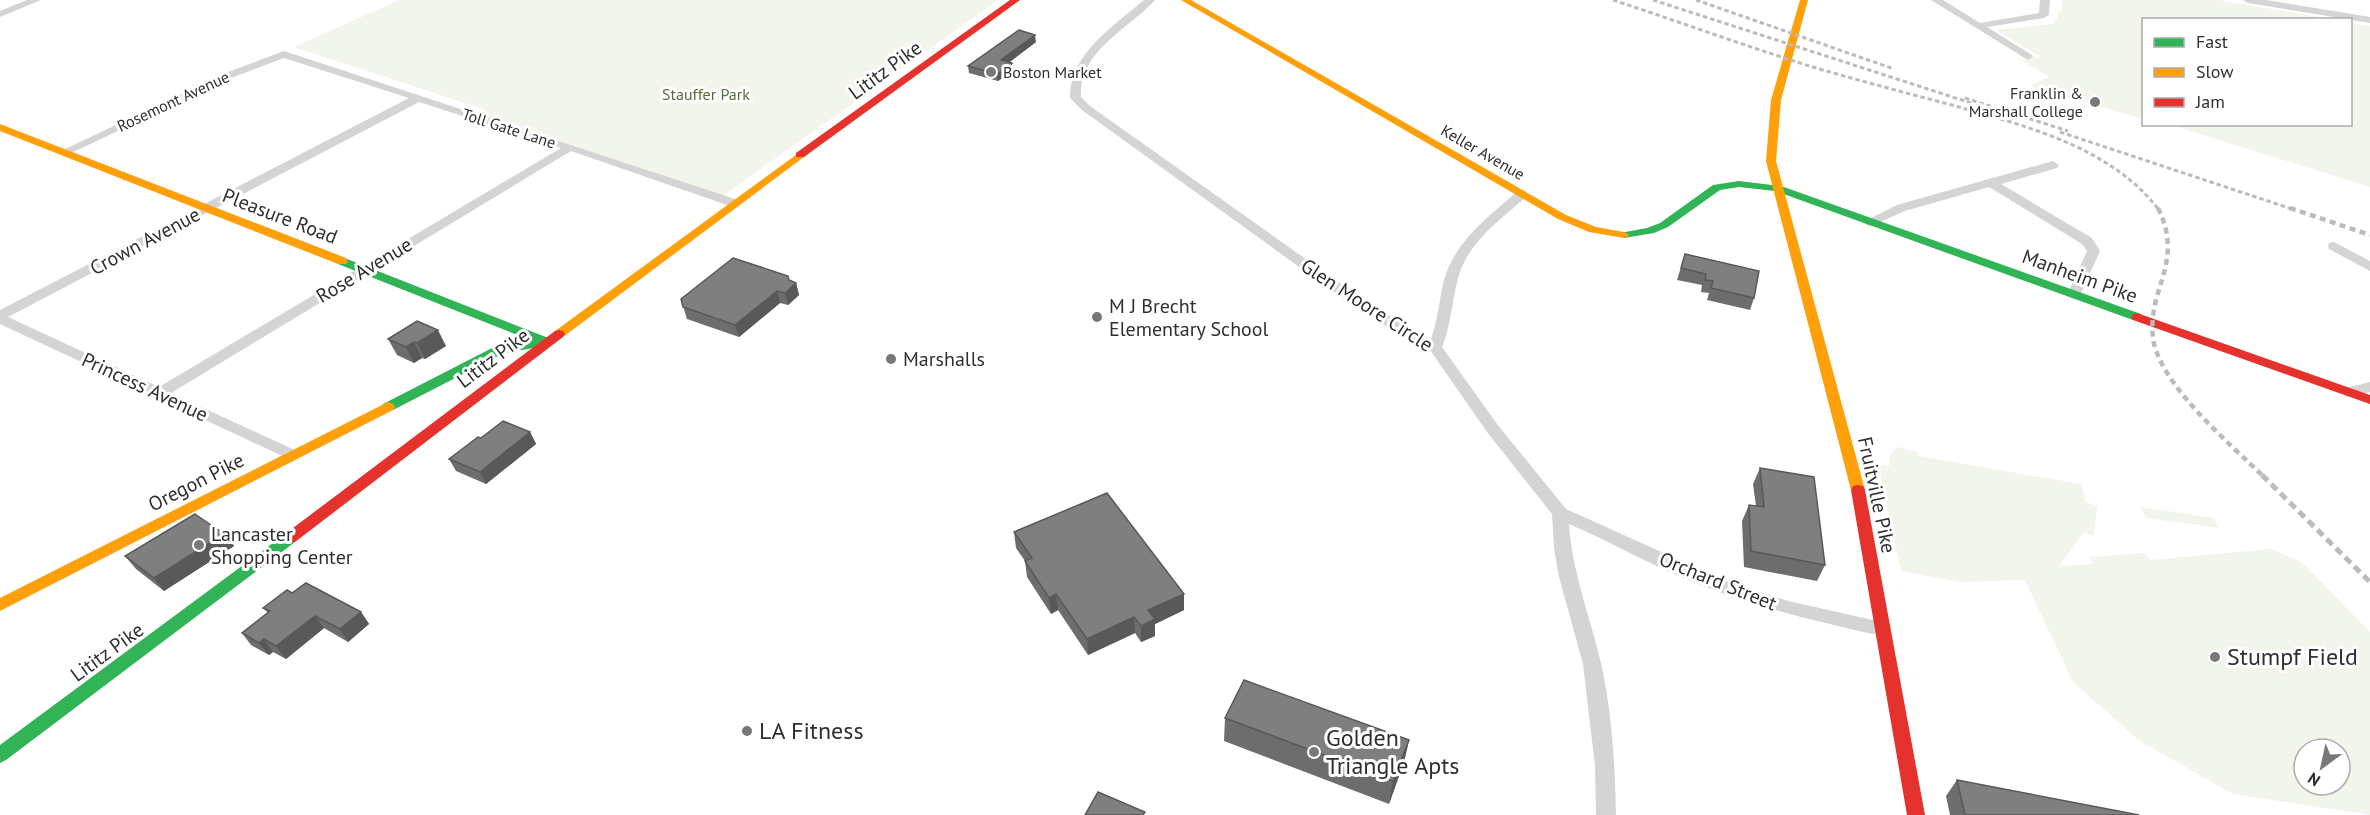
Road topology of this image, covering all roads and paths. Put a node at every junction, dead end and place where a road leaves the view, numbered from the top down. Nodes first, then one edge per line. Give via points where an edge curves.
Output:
1 (36, 0) edge
2 (1016, 0) edge
3 (1150, 0) edge
4 (1185, 0) edge
5 (1804, 0) edge
6 (1936, 0) edge
7 (2044, 0) edge
8 (2248, 0) edge
9 (2281, 3) edge
10 (0, 14) edge
11 (2370, 20) edge
12 (1978, 26) junction
13 (284, 54) joint
14 (2028, 57) dead end
15 (418, 99) junction
16 (0, 127) edge
17 (570, 147) junction
18 (64, 152) junction
19 (2053, 165) dead end
20 (1991, 183) junction
21 (1778, 188) junction
22 (1522, 194) junction
23 (734, 203) junction
24 (207, 208) junction
25 (1869, 222) junction
26 (2334, 246) dead end
27 (2370, 267) edge
28 (364, 270) junction
29 (2074, 294) junction
30 (0, 318) edge
31 (546, 342) junction
32 (1435, 346) junction
33 (2370, 387) edge
34 (2347, 392) junction
35 (159, 394) junction
36 (2370, 400) edge
37 (376, 412) junction
38 (413, 444) junction
39 (291, 454) junction
40 (1560, 513) junction
41 (0, 605) edge
42 (1882, 629) junction
43 (0, 755) edge
44 (1606, 815) edge
45 (1916, 815) edge

1 - 10 street
2 - 23 main road, Lititz Pike
3 - 32 street, Glen Moore Circle via 1084,60 1074,86 1080,104 1336,287 1397,327
4 - 22 main road, Keller Avenue
5 - 21 main road, Fruitville Pike via 1771,121 1772,173
6 - 12 street
7 - 12 street via 2044,15
8 - 9 street
9 - 11 street
12 - 14 street
13 - 15 street, Toll Gate Lane
13 - 18 street, Rosemont Avenue via 227,75
15 - 17 street, Toll Gate Lane
15 - 24 street, Crown Avenue
16 - 18 main road, Pleasure Road
17 - 23 street, Toll Gate Lane
17 - 28 street, Rose Avenue
18 - 24 main road, Pleasure Road
19 - 20 street
20 - 25 street via 1901,208
20 - 29 street via 2087,242 2094,252
21 - 22 main road, Keller Avenue via 1744,184 1717,188 1664,226 1629,236 1587,228
21 - 25 main road, Manheim Pike
21 - 42 main road, Fruitville Pike via 1855,478
22 - 32 street via 1482,230 1457,264 1446,301 1443,330
23 - 31 main road, Lititz Pike
24 - 28 main road, Pleasure Road
24 - 30 street, Crown Avenue
25 - 29 main road, Manheim Pike
26 - 27 street
28 - 31 main road, Pleasure Road
28 - 35 street, Rose Avenue
29 - 34 main road, Manheim Pike
30 - 35 street, Princess Avenue
31 - 37 main road, Oregon Pike via 501,349
31 - 38 main road, Lititz Pike
32 - 40 street, Glen Moore Circle via 1492,428
33 - 34 street
34 - 36 main road, Manheim Pike
35 - 39 street, Princess Avenue
37 - 38 main road via 402,405 426,412
37 - 39 main road, Oregon Pike
38 - 43 main road, Lititz Pike
39 - 41 main road, Oregon Pike
40 - 42 street, Orchard Street via 1735,591 1807,613
40 - 44 street via 1566,567 1592,664 1605,766
42 - 45 main road, Fruitville Pike

